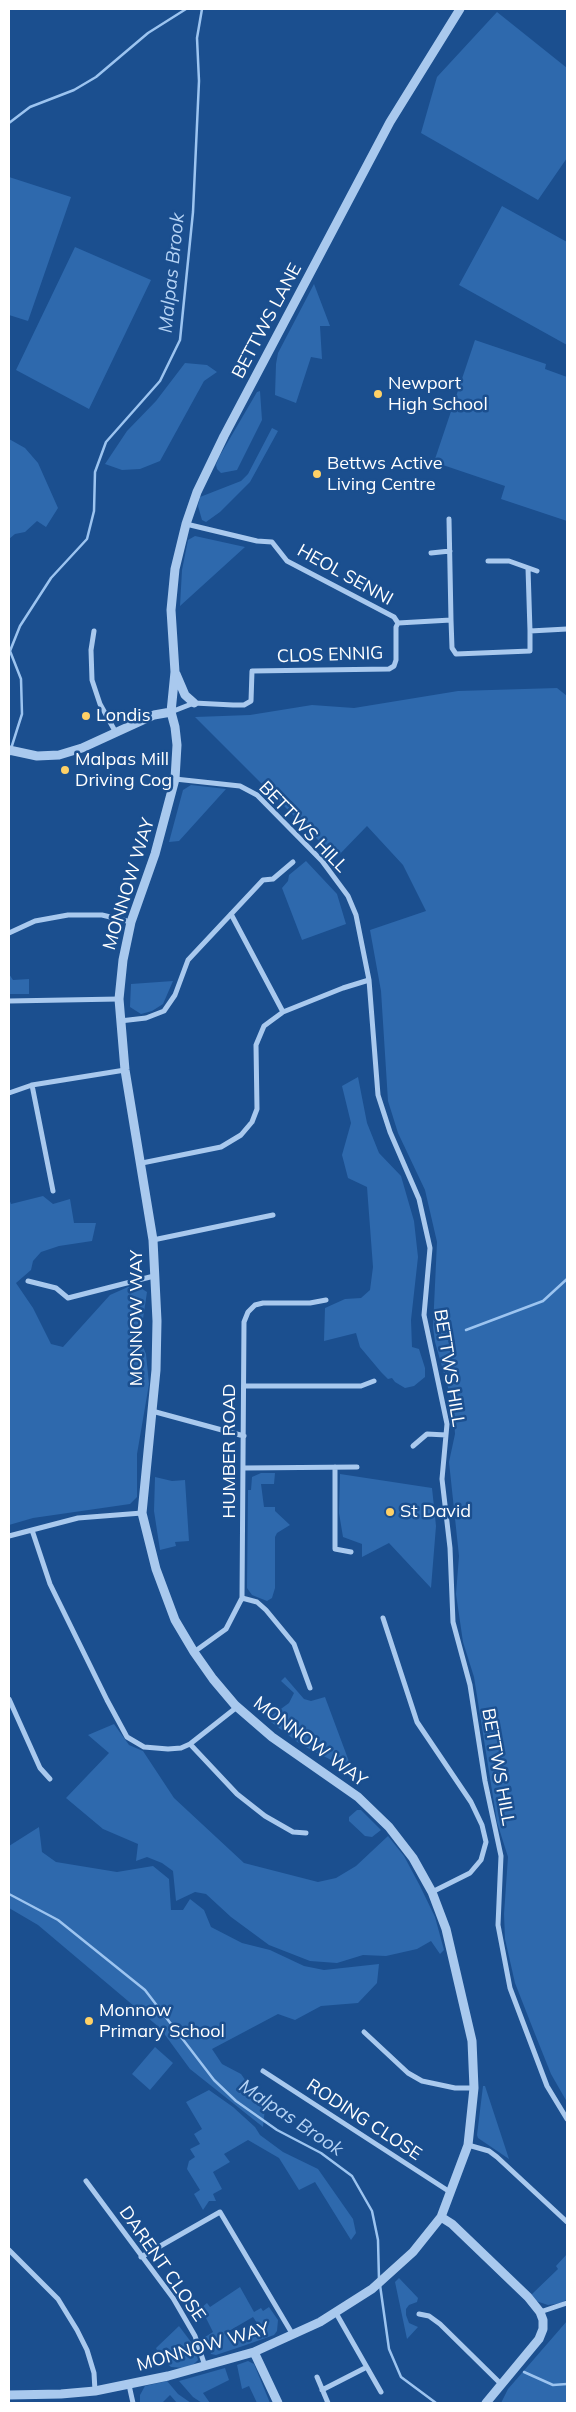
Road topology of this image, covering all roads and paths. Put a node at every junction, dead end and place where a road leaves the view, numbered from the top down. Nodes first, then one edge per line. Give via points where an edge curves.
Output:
1 (460, 9) edge
2 (449, 519) dead end
3 (186, 524) junction
4 (450, 551) junction
5 (431, 553) dead end
6 (488, 561) dead end
7 (528, 568) junction
8 (537, 571) dead end
9 (451, 620) junction
10 (398, 623) junction
11 (567, 629) edge
12 (530, 631) junction
13 (94, 632) dead end
14 (174, 672) junction
15 (194, 703) junction
16 (171, 712) junction
17 (115, 731) junction
18 (9, 750) edge
19 (175, 779) junction
20 (293, 862) dead end
21 (231, 914) junction
22 (131, 922) junction
23 (9, 933) edge
24 (369, 980) junction
25 (119, 999) junction
26 (9, 1001) edge
27 (283, 1012) junction
28 (120, 1021) junction
29 (125, 1070) junction
30 (32, 1086) junction
31 (9, 1093) edge
32 (142, 1163) junction
33 (53, 1191) dead end
34 (273, 1216) dead end
35 (153, 1240) junction
36 (154, 1276) junction
37 (28, 1281) dead end
38 (326, 1300) dead end
39 (374, 1381) dead end
40 (244, 1386) junction
41 (152, 1411) junction
42 (446, 1434) junction
43 (244, 1436) junction
44 (413, 1446) dead end
45 (335, 1467) junction
46 (244, 1468) junction
47 (357, 1468) dead end
48 (142, 1513) junction
49 (32, 1530) junction
50 (9, 1536) edge
51 (351, 1552) dead end
52 (242, 1598) junction
53 (383, 1618) dead end
54 (194, 1652) junction
55 (310, 1688) dead end
56 (9, 1699) edge
57 (237, 1707) junction
58 (190, 1744) junction
59 (50, 1779) dead end
60 (306, 1833) dead end
61 (432, 1892) junction
62 (364, 2032) dead end
63 (263, 2071) dead end
64 (474, 2088) junction
65 (567, 2119) edge
66 (468, 2145) junction
67 (86, 2181) dead end
68 (450, 2192) junction
69 (441, 2217) junction
70 (567, 2222) edge
71 (9, 2250) edge
72 (141, 2257) junction
73 (567, 2303) edge
74 (540, 2312) junction
75 (336, 2313) junction
76 (419, 2314) dead end
77 (294, 2335) junction
78 (254, 2352) junction
79 (206, 2366) junction
80 (365, 2368) junction
81 (317, 2377) dead end
82 (501, 2384) junction
83 (130, 2385) junction
84 (322, 2390) junction
85 (95, 2391) junction
86 (381, 2392) dead end
87 (9, 2395) edge
88 (132, 2403) edge
89 (278, 2403) edge
90 (328, 2403) edge
91 (486, 2403) edge

1 - 3 street, BETTWS LANE via 373,154 224,436
2 - 4 street
3 - 10 street, HEOL SENNI via 272,542 287,561 394,617
3 - 14 street, BETTWS LANE via 175,570 171,610
4 - 5 street
4 - 9 street
6 - 7 street via 509,561
7 - 8 street
7 - 12 street
9 - 10 street, HEOL SENNI
9 - 12 street via 452,648 456,654 530,651
10 - 15 street, CLOS ENNIG via 396,660 389,669 252,671 251,701 244,705
11 - 12 street
13 - 17 street via 92,680 100,704
14 - 15 street, BETTWS LANE via 185,695
14 - 16 street, BETTWS LANE
15 - 16 street
16 - 17 street via 154,715
16 - 19 street, MONNOW WAY via 177,745
17 - 18 street via 82,748 59,755
19 - 22 street, MONNOW WAY via 155,854
19 - 24 street, BETTWS HILL via 249,789 322,860 348,896 356,915
20 - 21 street via 273,879 263,880
21 - 27 street
21 - 28 street via 188,960 175,995 164,1011 146,1018
22 - 23 street via 102,915 68,915 35,921
22 - 25 street, MONNOW WAY
24 - 27 street
24 - 42 street, BETTWS HILL via 378,1094 390,1132 419,1199 430,1248 424,1315 441,1388
25 - 26 street
25 - 28 street, MONNOW WAY
27 - 32 street via 264,1026 258,1035 257,1109 252,1122 241,1135 221,1146
28 - 29 street, MONNOW WAY
29 - 30 street
29 - 32 street, MONNOW WAY
30 - 31 street
30 - 33 street
32 - 35 street, MONNOW WAY
34 - 35 street
35 - 36 street, MONNOW WAY
36 - 37 street via 68,1298 56,1288
36 - 41 street, MONNOW WAY via 156,1361
38 - 40 street, HUMBER ROAD via 264,1303 255,1305 248,1312 244,1322
39 - 40 street via 361,1386
40 - 43 street, HUMBER ROAD
41 - 43 street
41 - 48 street, MONNOW WAY
42 - 44 street via 427,1434
42 - 65 street, BETTWS HILL via 442,1479 450,1548 453,1622 470,1685 501,1856 498,1925 510,1988 547,2086
43 - 46 street, HUMBER ROAD
45 - 46 street
45 - 47 street
45 - 51 street via 334,1549
46 - 52 street, HUMBER ROAD
48 - 49 street via 78,1518
48 - 54 street, MONNOW WAY via 164,1592
49 - 50 street
49 - 58 street via 50,1584 127,1736 144,1747 168,1749
52 - 54 street, HUMBER ROAD via 226,1629
52 - 55 street via 257,1602 294,1644
53 - 61 street via 417,1722 471,1802 486,1842 481,1860 470,1873
54 - 57 street, MONNOW WAY
56 - 59 street via 40,1768
57 - 58 street
57 - 61 street, MONNOW WAY via 272,1737 358,1797 402,1841
58 - 60 street via 237,1794 265,1816 293,1832
61 - 64 street, MONNOW WAY via 446,1929 462,1992 472,2041
62 - 64 street via 408,2073 422,2081 455,2088
63 - 68 street, RODING CLOSE
64 - 66 street, MONNOW WAY
66 - 68 street, MONNOW WAY
66 - 70 street via 497,2157
67 - 72 street, DARENT CLOSE
68 - 69 street, MONNOW WAY
69 - 74 street via 452,2224
69 - 75 street, MONNOW WAY via 413,2252 387,2276
71 - 85 street via 58,2299 77,2330 94,2373
72 - 77 street via 220,2212
72 - 79 street, DARENT CLOSE via 173,2298 195,2336
73 - 74 street
74 - 82 street via 543,2329 539,2339
75 - 77 street, MONNOW WAY
75 - 80 street
76 - 82 street via 440,2324
77 - 78 street, MONNOW WAY
78 - 79 street, MONNOW WAY
78 - 89 street
79 - 83 street, MONNOW WAY
80 - 84 street
80 - 86 street
81 - 84 street
82 - 91 street
83 - 85 street, MONNOW WAY
83 - 88 street
84 - 90 street
85 - 87 street, MONNOW WAY

